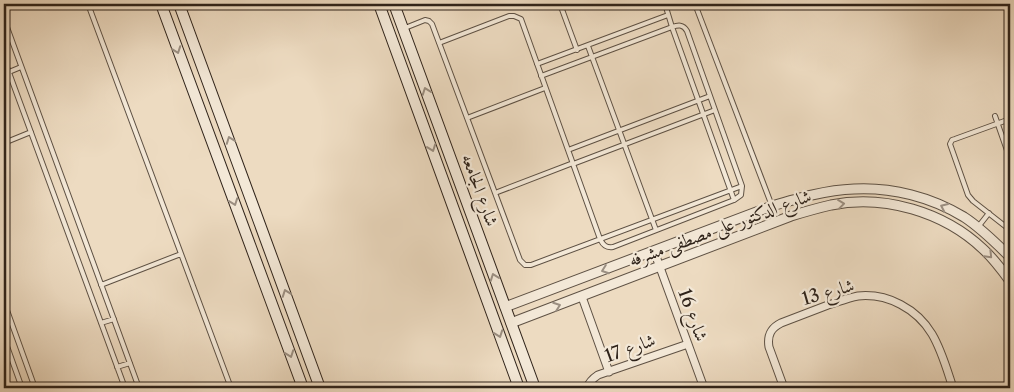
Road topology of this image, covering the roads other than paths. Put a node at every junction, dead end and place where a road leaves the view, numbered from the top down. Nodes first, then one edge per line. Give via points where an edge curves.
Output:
1 (88, 4) edge
2 (161, 4) edge
3 (180, 4) edge
4 (379, 4) edge
5 (394, 4) edge
6 (560, 4) edge
7 (664, 4) edge
8 (695, 4) edge
9 (668, 15) junction
10 (4, 19) edge
11 (672, 27) junction
12 (5, 28) edge
13 (403, 29) junction
14 (439, 43) junction
15 (588, 46) junction
16 (577, 50) junction
17 (592, 57) junction
18 (4, 59) edge
19 (537, 64) junction
20 (21, 67) junction
21 (9, 72) junction
22 (541, 76) junction
23 (545, 88) junction
24 (710, 96) junction
25 (698, 101) junction
26 (715, 110) junction
27 (703, 115) junction
28 (995, 116) dead end
29 (467, 118) junction
30 (1010, 119) edge
31 (437, 121) junction
32 (997, 123) junction
33 (424, 126) junction
34 (619, 131) junction
35 (31, 132) junction
36 (4, 143) edge
37 (624, 145) junction
38 (568, 150) junction
39 (1010, 158) edge
40 (573, 164) junction
41 (742, 186) junction
42 (730, 190) junction
43 (495, 193) junction
44 (734, 200) junction
45 (772, 206) junction
46 (989, 213) junction
47 (652, 219) junction
48 (978, 228) junction
49 (656, 230) junction
50 (1010, 230) edge
51 (600, 239) junction
52 (654, 251) junction
53 (181, 254) junction
54 (1010, 257) edge
55 (660, 267) junction
56 (1010, 281) edge
57 (102, 285) junction
58 (582, 297) junction
59 (4, 302) edge
60 (505, 307) junction
61 (114, 319) junction
62 (101, 323) junction
63 (511, 323) junction
64 (4, 338) edge
65 (688, 344) junction
66 (24, 357) junction
67 (13, 362) junction
68 (130, 363) junction
69 (117, 367) junction
70 (609, 372) junction
71 (22, 388) edge
72 (35, 388) edge
73 (125, 388) edge
74 (139, 388) edge
75 (231, 388) edge
76 (303, 388) edge
77 (320, 388) edge
78 (519, 388) edge
79 (535, 388) edge
80 (587, 388) edge
81 (704, 388) edge
82 (784, 388) edge
83 (953, 388) edge

1 - 53 lane
2 -> 76 main road
77 -> 3 main road
4 - 33 main road, شارع الجامعه
5 - 13 main road, شارع الجامعه
6 - 16 lane
7 - 9 lane
8 - 45 lane
9 - 11 lane
9 - 15 lane
10 - 12 lane
11 - 17 lane
11 - 24 lane via 679,25 687,31
11 - 25 lane
12 - 20 lane
13 - 14 lane via 429,21
31 -> 13 main road, شارع الجامعه
14 - 19 lane via 514,16 521,19
14 - 29 lane
15 - 16 lane
15 - 17 lane
16 - 19 lane
17 - 22 lane
17 - 34 lane
18 - 21 lane
19 - 22 lane
20 - 21 lane
20 - 57 lane
21 - 35 lane
22 - 23 lane
23 - 29 lane
23 - 38 lane
24 - 25 lane
24 - 26 lane
25 - 27 lane
25 - 34 lane
26 - 27 lane
26 - 41 lane
27 - 37 lane
27 - 42 lane
28 - 32 lane
29 - 43 lane
30 - 32 lane
31 - 33 main road
60 -> 31 main road, شارع الجامعه
32 - 39 lane
32 - 46 lane via 955,139 950,144 968,195
33 -> 78 main road, شارع الجامعه
34 - 37 lane
34 - 38 lane
35 - 36 lane
35 - 62 lane
37 - 40 lane
37 - 47 lane
38 - 40 lane
40 - 43 lane
40 - 51 lane
41 - 42 lane
41 - 44 lane via 741,195
42 - 44 lane
42 - 47 lane
43 - 51 lane via 520,260 525,265
44 - 49 lane
48 -> 45 street, شارع الدكتور على مصطفى مشرفه via 964,217 925,198 878,189 832,191
45 - 52 street, شارع الدكتور على مصطفى مشرفه
46 - 48 lane
46 - 50 lane
47 - 49 lane
47 - 51 lane
48 - 54 street, شارع الدكتور على مصطفى مشرفه
49 - 51 lane via 610,247
52 - 55 street, شارع 16
52 -> 60 street, شارع الدكتور على مصطفى مشرفه
53 - 57 lane
53 - 75 lane
55 -> 56 street, شارع الدكتور على مصطفى مشرفه via 791,216 832,205 872,202 921,212 964,233 999,265
55 - 58 street, شارع الدكتور على مصطفى مشرفه
55 - 65 street, شارع 16
57 - 61 lane
63 -> 58 street, شارع الدكتور على مصطفى مشرفه
58 - 70 street
59 - 66 lane
60 - 63 main road, شارع الجامعه
61 - 62 lane
61 - 68 lane
62 - 69 lane
63 - 79 main road, شارع الجامعه
64 - 67 lane
65 - 70 street, شارع 17
65 - 81 street, شارع 16
66 - 67 lane
66 - 72 lane
67 - 71 lane
68 - 69 lane
68 - 74 lane
69 - 73 lane
70 - 80 street, شارع 17 via 593,378
82 - 83 street, شارع 13 via 768,341 772,330 781,323 847,298 869,296 902,305 927,327 938,345

